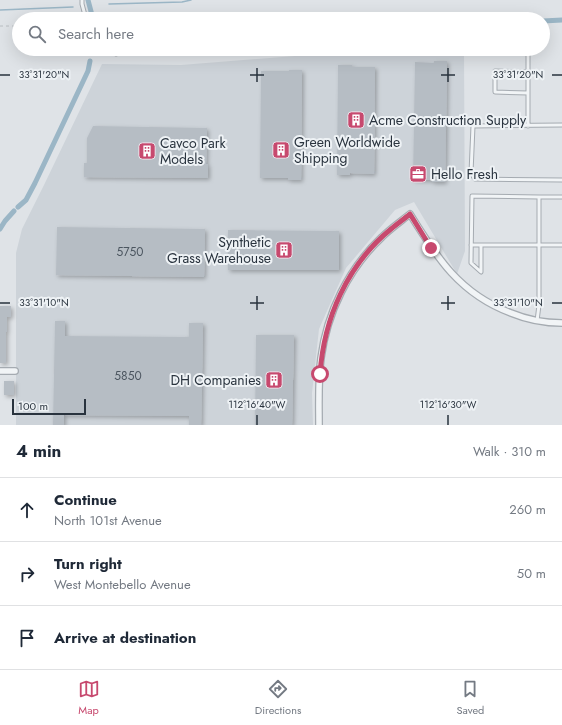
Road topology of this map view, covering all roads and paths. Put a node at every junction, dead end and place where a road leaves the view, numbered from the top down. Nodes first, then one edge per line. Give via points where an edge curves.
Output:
1 (82, 0) edge
2 (84, 12) edge
3 (0, 26) edge
4 (12, 26) edge
5 (528, 56) edge
6 (528, 72) junction
7 (528, 93) junction
8 (528, 126) junction
9 (562, 126) edge
10 (562, 180) edge
11 (539, 197) junction
12 (562, 197) edge
13 (471, 245) junction
14 (481, 245) junction
15 (539, 245) junction
16 (562, 245) edge
17 (537, 321) junction
18 (562, 323) edge
19 (0, 371) edge
20 (15, 371) dead end
21 (319, 425) edge

1 - 2 lane
3 - 4 path
5 - 6 lane
6 - 7 lane
6 - 7 lane via 495,71 495,92
7 - 8 lane
8 - 9 lane
8 - 10 lane via 473,126 471,173 475,179
11 - 12 lane
11 - 13 lane via 472,196
11 - 15 lane
13 - 14 lane
13 - 14 lane via 471,263 481,272
14 - 15 lane
15 - 16 lane
15 - 17 lane via 540,305
17 - 18 street
17 - 21 street via 498,309 471,292 445,267 410,214 390,229 371,249 350,277 335,305 321,359
19 - 20 street

